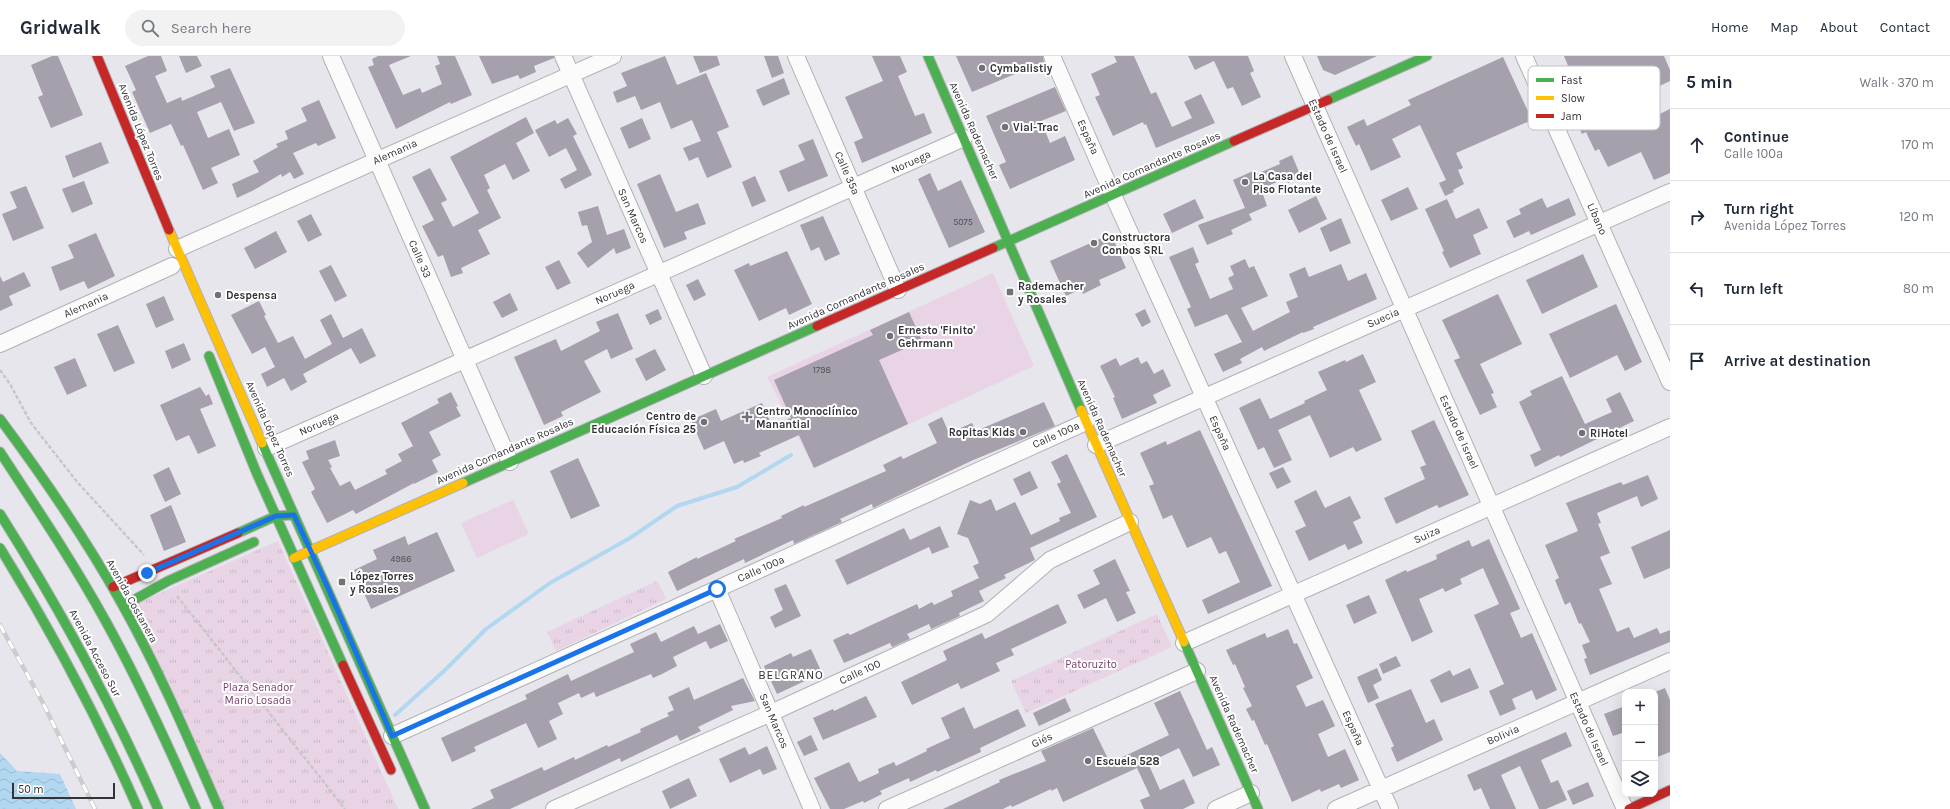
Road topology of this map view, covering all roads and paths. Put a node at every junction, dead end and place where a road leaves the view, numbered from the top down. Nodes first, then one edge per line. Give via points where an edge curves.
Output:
1 (97, 56) edge
2 (331, 56) edge
3 (562, 56) edge
4 (613, 56) edge
5 (796, 56) edge
6 (928, 56) edge
7 (1052, 56) edge
8 (1293, 56) edge
9 (1427, 56) edge
10 (1524, 56) edge
11 (1528, 66) edge
12 (570, 75) junction
13 (1315, 106) junction
14 (1557, 130) edge
15 (964, 138) junction
16 (377, 160) junction
17 (854, 187) junction
18 (1670, 192) edge
19 (1113, 195) junction
20 (1598, 223) junction
21 (1008, 241) junction
22 (173, 262) junction
23 (659, 274) junction
24 (898, 290) junction
25 (1404, 309) junction
26 (0, 344) edge
27 (205, 346) dead end
28 (465, 360) junction
29 (704, 376) junction
30 (1670, 382) edge
31 (1204, 397) junction
32 (0, 419) edge
33 (1086, 422) junction
34 (1670, 427) edge
35 (1096, 445) junction
36 (266, 448) junction
37 (0, 452) edge
38 (510, 462) junction
39 (1492, 507) junction
40 (0, 514) edge
41 (294, 515) junction
42 (276, 516) junction
43 (1130, 522) junction
44 (279, 531) junction
45 (264, 537) dead end
46 (0, 548) edge
47 (310, 550) junction
48 (294, 558) junction
49 (113, 587) junction
50 (717, 589) junction
51 (1293, 594) junction
52 (123, 606) junction
53 (1184, 643) junction
54 (1670, 661) edge
55 (1197, 671) junction
56 (1578, 702) junction
57 (771, 714) junction
58 (392, 736) junction
59 (396, 780) dead end
60 (1381, 789) junction
61 (1670, 790) edge
62 (1251, 793) junction
63 (138, 809) edge
64 (158, 809) edge
65 (196, 809) edge
66 (219, 809) edge
67 (425, 809) edge
68 (554, 809) edge
69 (812, 809) edge
70 (887, 809) edge
71 (1216, 809) edge
72 (1258, 809) edge
73 (1336, 809) edge
74 (1390, 809) edge
75 (1625, 809) edge
76 (1628, 809) edge

1 - 22 main road, Avenida López Torres
2 - 16 street, Calle 33
3 - 12 street, San Marcos
4 - 12 street, Alemania
5 - 17 street, Calle 35a
6 - 15 main road, Avenida Rademacher
7 - 19 street, España
8 - 13 street, Estado de Israel
9 - 13 main road, Avenida Comandante Rosales
10 - 11 street, Líbano
12 - 16 street, Alemania
12 - 23 street, San Marcos
13 - 19 main road, Avenida Comandante Rosales
13 - 25 street, Estado de Israel
14 - 20 street, Líbano
15 - 17 street, Noruega
15 - 21 main road, Avenida Rademacher
16 - 22 street, Alemania
16 - 28 street, Calle 33
17 - 23 street, Noruega
17 - 24 street, Calle 35a
18 - 20 street, Suecia
19 - 21 main road, Avenida Comandante Rosales
19 - 31 street, España
20 - 25 street, Suecia
20 - 30 street, Líbano
21 - 24 main road, Avenida Comandante Rosales
21 - 33 main road, Avenida Rademacher
22 - 26 street, Alemania
22 - 36 main road, Avenida López Torres
23 - 28 street, Noruega
23 - 29 street, San Marcos
24 - 29 main road, Avenida Comandante Rosales
25 - 31 street, Suecia
25 - 39 street, Estado de Israel
27 - 42 main road
28 - 36 street, Noruega
28 - 38 street, Calle 33
29 - 38 main road, Avenida Comandante Rosales
31 - 35 street, Suecia
31 - 51 street, España
32 - 49 main road, Avenida Costanera
33 - 35 main road, Avenida Rademacher
33 - 50 street, Calle 100a
34 - 39 street, Suiza
35 - 43 main road, Avenida Rademacher
36 - 41 main road, Avenida López Torres
37 - 65 main road via 46,521 117,643 162,731
38 - 47 main road, Avenida Comandante Rosales
39 - 51 street, Suiza
39 - 56 street, Estado de Israel
40 - 64 main road, Avenida Acceso Sur via 73,636 114,712
41 - 42 main road
41 - 44 main road
41 - 47 main road, Avenida López Torres
42 - 44 main road
42 - 49 main road
43 - 53 main road, Avenida Rademacher
43 - 57 street, Calle 100 via 1050,560 987,614
44 - 48 main road
45 - 52 main road via 168,581
46 - 63 main road via 54,638 97,720
47 - 48 main road, Avenida Comandante Rosales
47 - 58 main road, Avenida López Torres
48 - 59 main road
49 - 52 main road, Avenida Costanera
50 - 57 street, San Marcos
50 - 58 street, Calle 100a
51 - 53 street, Suiza
51 - 60 street, España
52 - 66 main road, Avenida Costanera via 181,723
53 - 55 main road, Avenida Rademacher
54 - 56 street, Bolivia
55 - 62 main road, Avenida Rademacher
55 - 70 street, Giés
56 - 60 street, Bolivia
56 - 75 street, Estado de Israel
57 - 68 street, Calle 100
57 - 69 street, San Marcos
58 - 67 main road, Avenida López Torres
60 - 73 street, Bolivia
60 - 74 street, España
61 - 76 main road
62 - 71 street
62 - 72 main road, Avenida Rademacher

